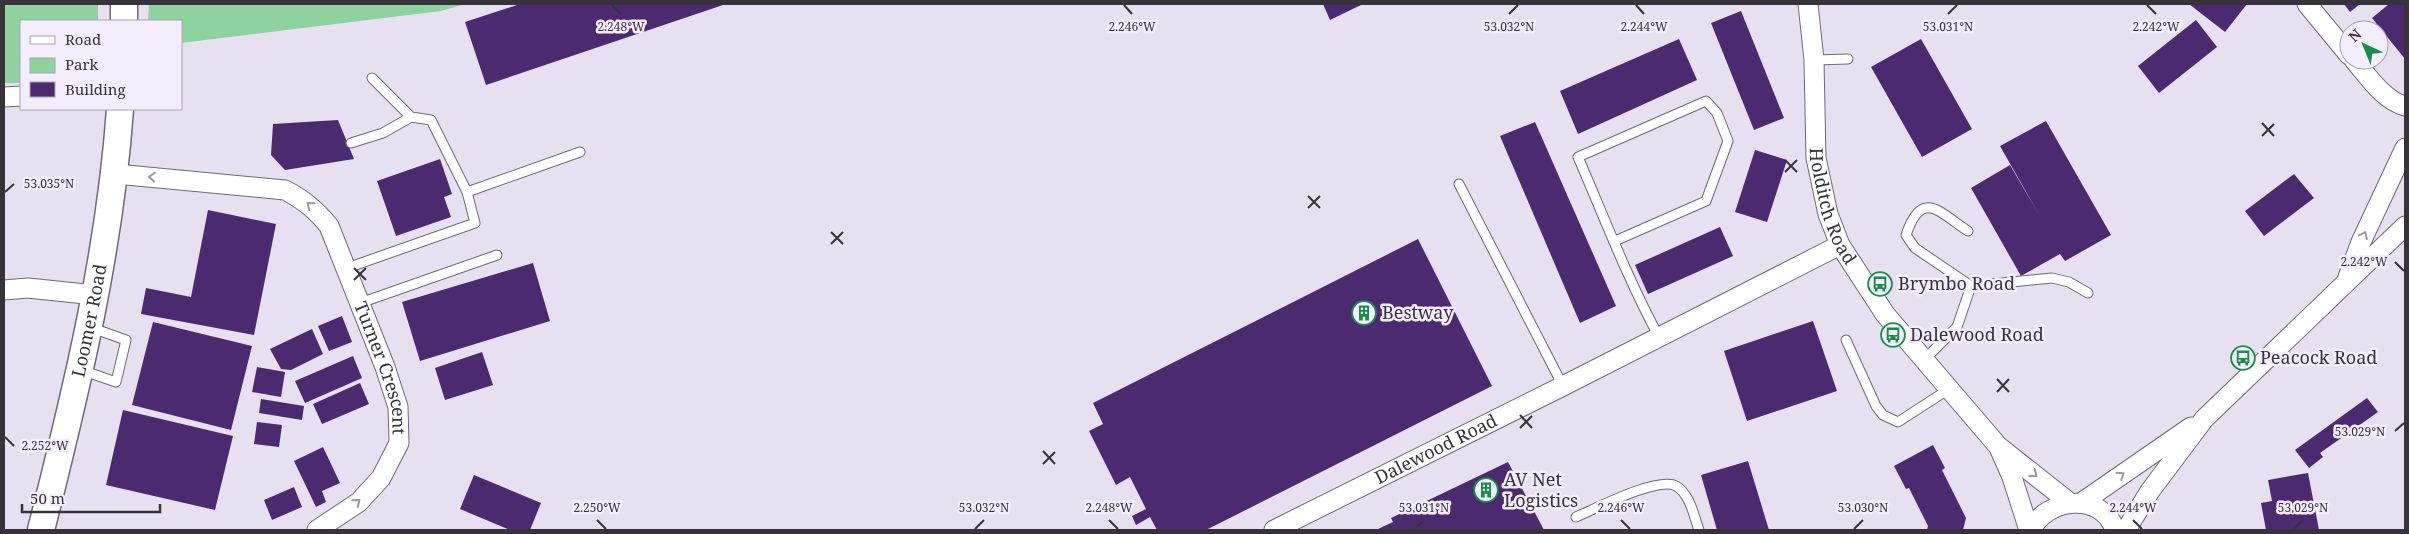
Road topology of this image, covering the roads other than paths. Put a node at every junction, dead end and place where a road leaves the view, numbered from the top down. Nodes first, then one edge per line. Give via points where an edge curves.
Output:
1 (124, 4) edge
2 (1808, 4) edge
3 (2307, 4) edge
4 (124, 20) edge
5 (2339, 43) edge
6 (1848, 59) dead end
7 (1814, 60) junction
8 (2363, 70) edge
9 (372, 78) dead end
10 (20, 96) edge
11 (4, 97) edge
12 (2405, 106) edge
13 (120, 110) edge
14 (411, 117) junction
15 (352, 143) dead end
16 (2405, 148) edge
17 (580, 152) dead end
18 (116, 174) junction
19 (1459, 184) dead end
20 (466, 192) junction
21 (2405, 226) edge
22 (1968, 231) dead end
23 (1614, 240) junction
24 (1840, 245) junction
25 (497, 255) dead end
26 (347, 268) junction
27 (2347, 281) junction
28 (1971, 286) junction
29 (4, 290) edge
30 (2088, 294) dead end
31 (95, 295) junction
32 (360, 303) junction
33 (89, 327) junction
34 (1659, 337) junction
35 (1846, 340) dead end
36 (1924, 360) junction
37 (80, 370) junction
38 (1563, 386) junction
39 (1948, 389) junction
40 (2204, 419) junction
41 (1998, 446) junction
42 (2076, 503) junction
43 (1576, 517) dead end
44 (41, 530) edge
45 (317, 530) edge
46 (1274, 530) edge
47 (1699, 530) edge
48 (2030, 530) edge
49 (2115, 530) edge
50 (2126, 530) edge

1 - 4 street
2 - 7 street, Holditch Road
3 - 5 street
6 - 7 lane
7 - 24 street, Holditch Road via 1816,158 1828,214
8 - 12 street via 2384,95
9 - 14 lane
10 - 11 street
13 - 18 street, Loomer Road
14 - 15 lane via 383,133
14 - 20 lane via 431,120
27 -> 16 street via 2361,242
17 - 20 lane
26 -> 18 street, Turner Crescent via 329,226 303,199 285,190
18 - 31 street, Loomer Road
19 - 38 lane
20 - 26 lane via 475,223
21 - 27 street
22 - 28 lane via 1926,206 1910,223 1906,235 1915,248
23 - 23 lane via 1578,157 1706,101 1717,113 1728,141 1706,201
23 - 34 lane
24 - 34 street, Dalewood Road
24 - 36 street, Holditch Road via 1885,314
25 - 32 lane
26 - 32 street, Turner Crescent
27 - 40 street
28 - 30 lane via 2052,278 2069,282
28 - 36 lane via 1957,327
29 - 31 street via 28,288
31 - 33 street, Loomer Road
45 -> 32 street, Turner Crescent via 359,502 381,478 399,443 398,407
33 - 37 street, Loomer Road
33 - 37 lane via 126,340 116,382
34 - 38 street, Dalewood Road
35 - 39 lane via 1876,406 1882,415 1890,419 1898,422
36 - 39 street, Holditch Road
37 - 44 street, Loomer Road
38 - 46 street, Dalewood Road
39 - 41 street, Holditch Road
42 -> 40 street
40 - 50 street via 2150,491
41 -> 42 street, Holditch Road
41 - 48 street, Holditch Road
42 - 48 street via 2058,505 2043,514
42 - 49 street, Holditch Road via 2099,510
43 - 47 lane via 1641,490 1661,484 1674,485 1684,492

